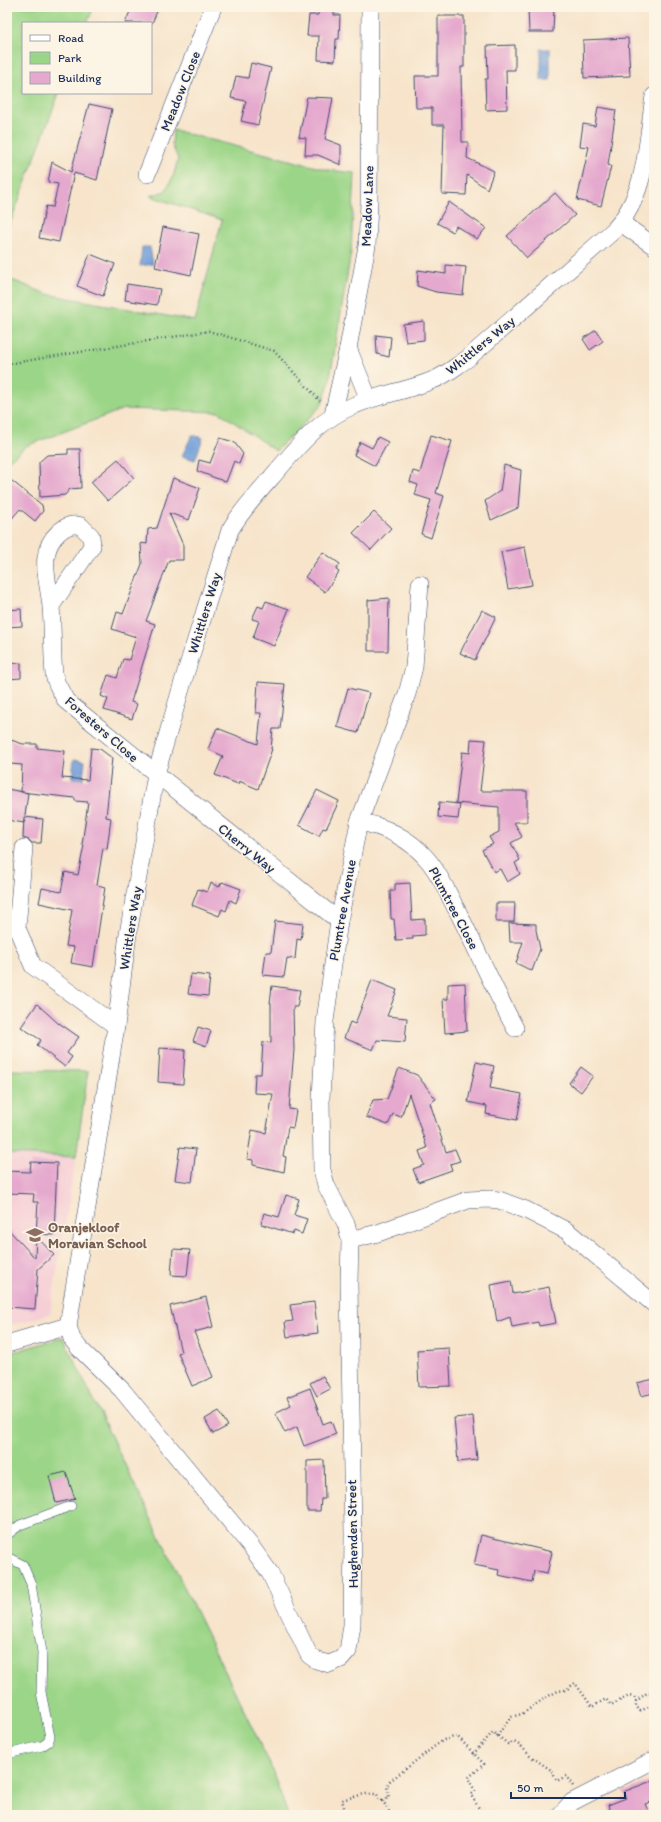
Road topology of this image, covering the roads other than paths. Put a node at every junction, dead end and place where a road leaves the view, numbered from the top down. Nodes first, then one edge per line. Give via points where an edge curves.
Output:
1 (214, 7) edge
2 (370, 7) edge
3 (654, 96) edge
4 (147, 174) dead end
5 (621, 223) junction
6 (654, 246) edge
7 (348, 348) junction
8 (369, 400) junction
9 (333, 415) junction
10 (420, 584) dead end
11 (51, 606) dead end
12 (156, 774) junction
13 (359, 822) junction
14 (24, 848) dead end
15 (339, 921) junction
16 (116, 1026) junction
17 (516, 1028) dead end
18 (350, 1240) junction
19 (654, 1304) edge
20 (68, 1326) junction
21 (7, 1344) edge
22 (71, 1506) dead end
23 (7, 1535) edge
24 (7, 1557) edge
25 (7, 1754) edge
26 (654, 1760) edge
27 (560, 1815) edge

1 - 4 street, Meadow Close
2 - 7 street, Meadow Lane via 367,246
3 - 5 street, Whittlers Way via 640,180 631,209
5 - 6 street
5 - 8 street, Whittlers Way via 467,359 435,380
7 - 8 street
7 - 9 street, Meadow Lane
8 - 9 street, Whittlers Way
9 - 12 street, Whittlers Way via 312,430 243,510 230,530
10 - 13 street, Plumtree Avenue via 417,642 411,682
11 - 12 street, Foresters Close via 54,675 62,694 71,706
12 - 15 street, Cherry Way
12 - 16 street, Whittlers Way via 128,934
13 - 15 street, Plumtree Avenue
13 - 17 street, Plumtree Close via 380,826 394,833 427,858 453,902
14 - 16 street via 17,928 33,966
15 - 18 street, Plumtree Avenue via 324,1021 322,1170 326,1185 346,1224
16 - 20 street, Whittlers Way
18 - 19 street via 378,1233 468,1200 499,1200 526,1210 567,1231
18 - 20 street, Hughenden Street via 352,1625 348,1651 336,1662 329,1664 308,1655 270,1573 250,1545 122,1390 79,1348 72,1339
20 - 21 street
22 - 23 lane via 20,1525
24 - 25 lane via 23,1566 31,1584 42,1652 41,1692 50,1737 42,1746
26 - 27 street via 572,1802

